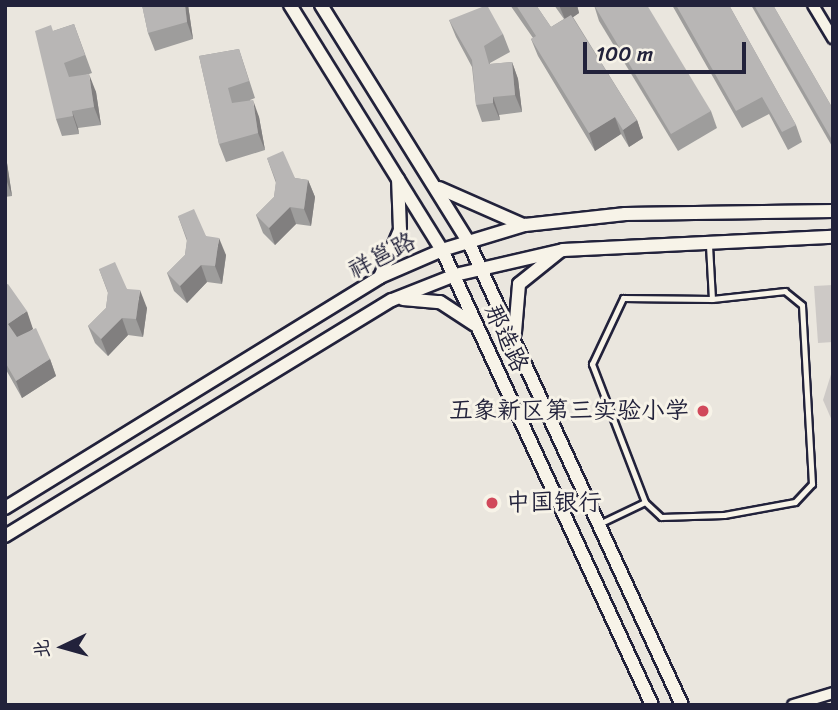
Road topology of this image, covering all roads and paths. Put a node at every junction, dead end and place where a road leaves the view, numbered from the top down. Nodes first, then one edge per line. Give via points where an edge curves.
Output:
1 (290, 5) edge
2 (321, 5) edge
3 (813, 5) edge
4 (833, 38) edge
5 (398, 175) junction
6 (434, 184) junction
7 (833, 211) edge
8 (525, 225) junction
9 (833, 237) edge
10 (468, 241) junction
11 (709, 241) junction
12 (442, 250) junction
13 (563, 250) junction
14 (481, 267) junction
15 (455, 275) junction
16 (380, 277) junction
17 (712, 299) junction
18 (392, 300) junction
19 (479, 328) junction
20 (515, 342) junction
21 (645, 502) junction
22 (5, 508) edge
23 (599, 524) junction
24 (5, 536) edge
25 (833, 693) edge
26 (652, 705) edge
27 (682, 705) edge
28 (793, 705) edge

1 - 5 street, 那造路
2 - 6 street, 那造路
3 - 4 street
5 - 12 street, 那造路
5 - 16 street via 400,230
6 - 8 street via 463,204
6 - 10 street, 那造路
7 - 8 street, 祥邕路 via 625,214
8 - 10 street, 祥邕路
9 - 11 street, 祥邕路
10 - 12 street, 祥邕路
10 - 14 street, 那造路
11 - 13 street, 祥邕路
11 - 17 lane
12 - 15 street, 那造路
12 - 16 street, 祥邕路
13 - 14 street, 祥邕路
13 - 20 street via 519,284 513,307
14 - 15 street, 祥邕路
14 - 20 street, 那造路
15 - 18 street, 祥邕路
15 - 19 street, 那造路
16 - 22 street, 祥邕路
17 - 21 lane via 623,298 592,364
17 - 21 lane via 785,291 802,304 811,484 795,502 724,516 661,517
18 - 19 street via 440,302
18 - 24 street, 祥邕路
19 - 26 street, 那造路
20 - 23 street, 那造路
21 - 23 lane
23 - 27 street, 那造路
25 - 28 street

